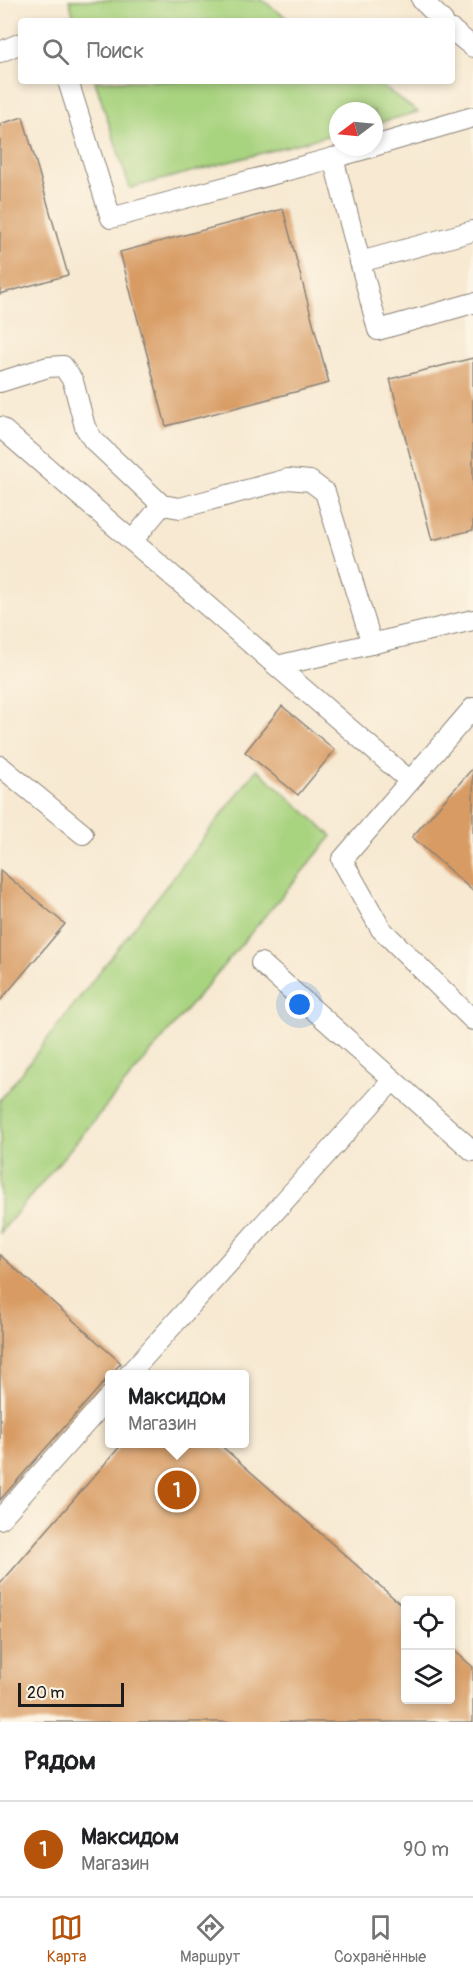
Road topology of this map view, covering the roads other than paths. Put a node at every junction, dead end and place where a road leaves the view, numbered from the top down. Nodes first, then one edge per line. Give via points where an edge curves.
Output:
1 (422, 0) edge
2 (440, 18) edge
3 (455, 32) edge
4 (18, 44) edge
5 (473, 47) edge
6 (0, 52) edge
7 (69, 84) edge
8 (473, 117) edge
9 (383, 144) edge
10 (340, 156) edge
11 (333, 158) junction
12 (473, 231) edge
13 (360, 262) junction
14 (473, 303) edge
15 (0, 382) edge
16 (0, 427) edge
17 (162, 505) junction
18 (132, 541) junction
19 (473, 620) edge
20 (372, 644) junction
21 (277, 666) junction
22 (473, 708) edge
23 (0, 766) edge
24 (410, 781) junction
25 (83, 834) dead end
26 (261, 963) dead end
27 (473, 1020) edge
28 (393, 1080) junction
29 (473, 1151) edge
30 (133, 1370) edge
31 (105, 1402) edge
32 (0, 1519) edge

1 - 2 lane
3 - 5 lane
4 - 6 lane
7 - 11 lane via 111,218
8 - 9 lane
10 - 11 lane
11 - 13 lane
12 - 13 lane
13 - 14 lane via 378,330
15 - 17 lane via 63,366 73,381 85,427 93,440
16 - 18 lane
17 - 18 lane
17 - 20 lane via 180,508 288,479 310,481 325,492
18 - 21 lane
19 - 20 lane
20 - 21 lane
21 - 24 lane
22 - 24 lane
23 - 25 lane
24 - 27 lane via 342,860 381,929
26 - 28 lane
28 - 29 lane
28 - 30 lane
31 - 32 lane

